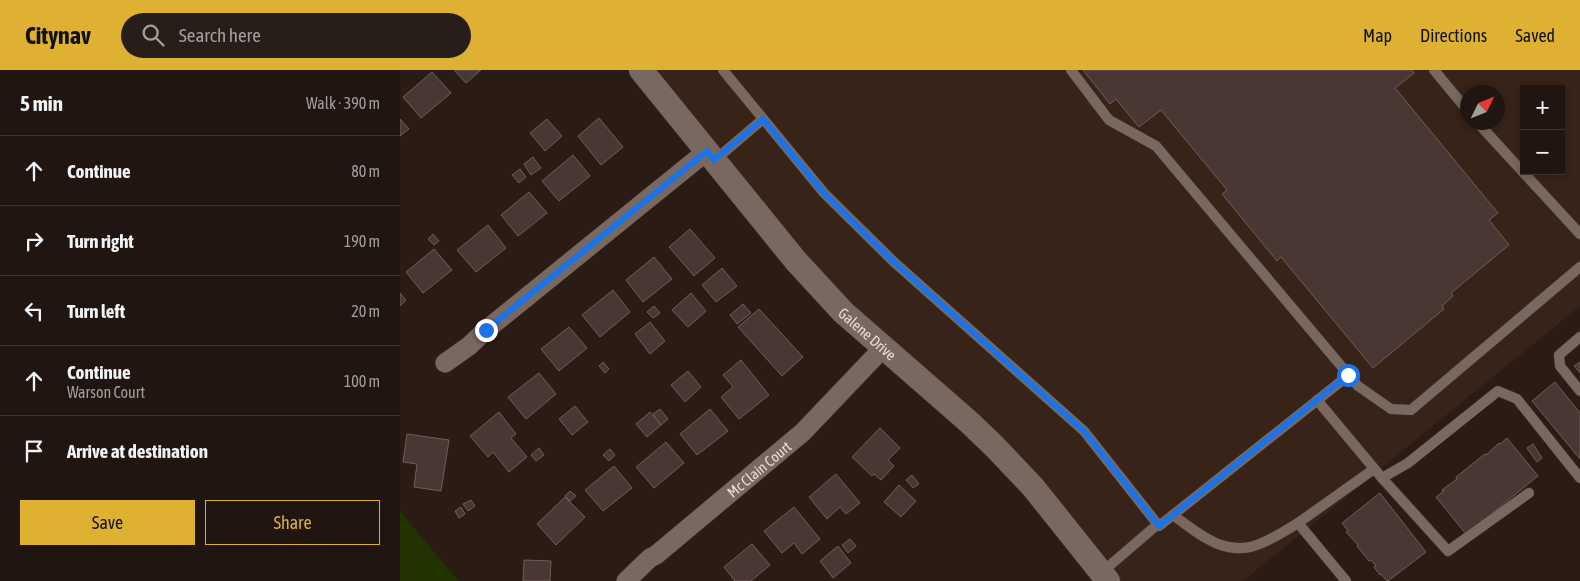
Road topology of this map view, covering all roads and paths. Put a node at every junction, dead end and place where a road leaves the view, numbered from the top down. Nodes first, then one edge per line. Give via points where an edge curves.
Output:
1 (641, 70) edge
2 (723, 70) edge
3 (1072, 70) edge
4 (1434, 70) edge
5 (1460, 101) edge
6 (763, 119) junction
7 (1484, 130) edge
8 (711, 156) junction
9 (1580, 234) edge
10 (1580, 267) edge
11 (1580, 337) edge
12 (883, 348) junction
13 (446, 363) dead end
14 (1348, 375) junction
15 (1580, 391) edge
16 (1317, 400) junction
17 (1374, 469) junction
18 (1382, 478) junction
19 (1580, 478) edge
20 (1529, 493) dead end
21 (1172, 515) junction
22 (1298, 523) junction
23 (1158, 524) junction
24 (1105, 577) edge
25 (626, 581) edge
26 (1346, 581) edge

1 - 8 street, Galene Drive
2 - 6 lane
3 - 14 lane via 1108,120 1156,146
4 - 5 lane
6 - 8 lane
6 - 23 lane via 824,193 894,262 1084,431
7 - 9 lane
8 - 12 street, Galene Drive via 842,312
8 - 13 street
10 - 14 lane via 1411,410 1391,409
11 - 15 lane via 1559,354 1560,366
12 - 24 street, Galene Drive via 995,447
12 - 25 street, Mc Clain Court via 803,432
14 - 16 lane
16 - 17 lane
16 - 21 lane
17 - 18 lane
17 - 22 lane
18 - 19 lane via 1408,463 1498,392 1517,399
18 - 20 lane via 1448,551
21 - 22 lane via 1222,547 1243,549 1262,543
21 - 23 lane
22 - 26 lane
23 - 24 lane

